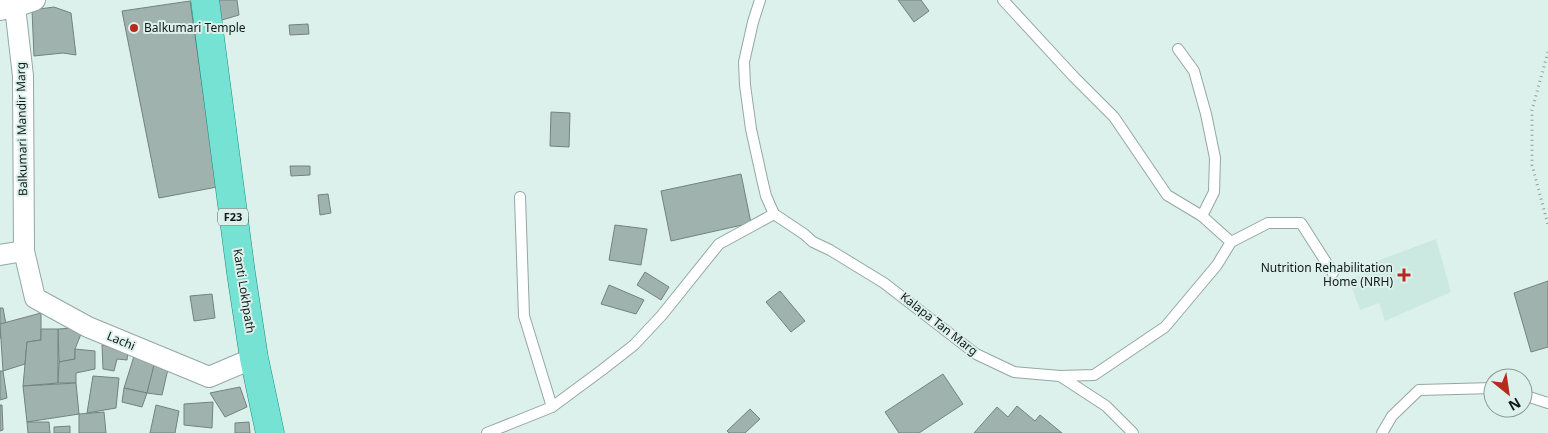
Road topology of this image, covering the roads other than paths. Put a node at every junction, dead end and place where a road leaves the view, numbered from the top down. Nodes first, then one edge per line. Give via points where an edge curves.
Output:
1 (35, 0) edge
2 (205, 0) edge
3 (760, 0) edge
4 (1003, 0) edge
5 (8, 8) edge
6 (1178, 48) dead end
7 (520, 198) dead end
8 (774, 214) junction
9 (1202, 216) junction
10 (1231, 242) junction
11 (24, 251) junction
12 (0, 256) edge
13 (1333, 273) dead end
14 (254, 358) junction
15 (1060, 376) junction
16 (1483, 388) edge
17 (1533, 398) edge
18 (1548, 403) edge
19 (552, 407) junction
20 (270, 433) edge
21 (487, 433) edge
22 (1133, 433) edge
23 (1382, 433) edge

1 - 5 street, Balkumari Mandir Marg
2 - 14 main road, Kanti Lokhpath / F23
3 - 8 lane via 744,70 751,129 766,196
4 - 9 lane via 1114,117 1168,195
5 - 11 street, Balkumari Mandir Marg via 23,76
6 - 9 lane via 1194,70 1216,158 1214,192
7 - 19 lane via 524,316
8 - 15 lane, Kalapa Tan Marg via 813,242 884,283 976,354 1014,372
8 - 19 lane via 719,244 634,345
9 - 10 lane
10 - 13 lane via 1268,223 1301,223
10 - 15 lane via 1217,266 1165,327 1094,375
11 - 12 street
11 - 14 street, Lachi via 35,298 88,327 209,377
14 - 20 main road, Kanti Lokhpath / F23
15 - 22 lane, Kalapa Tan Marg via 1106,406
16 - 23 lane via 1419,390 1392,416
17 - 18 lane
19 - 21 lane

